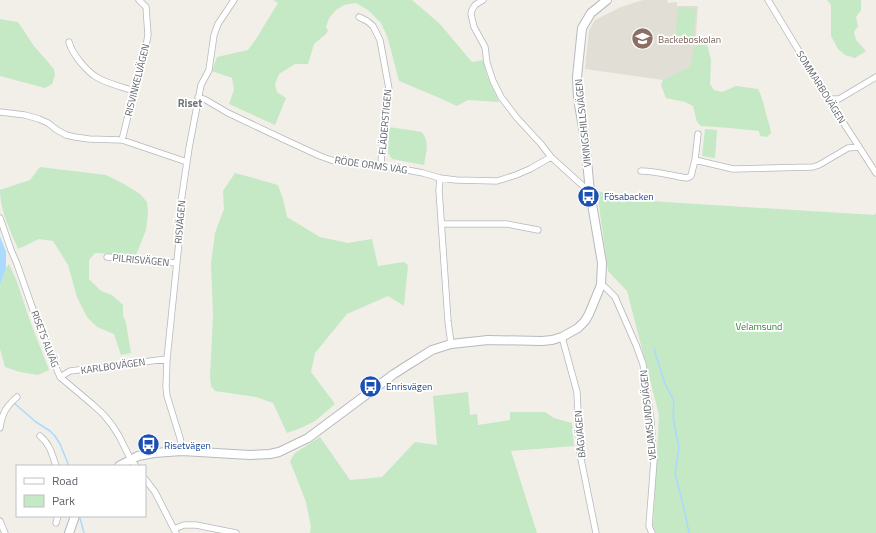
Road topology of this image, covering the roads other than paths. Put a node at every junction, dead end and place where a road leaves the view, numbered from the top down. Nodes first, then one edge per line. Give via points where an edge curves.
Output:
1 (139, 0) edge
2 (148, 0) edge
3 (234, 0) edge
4 (483, 0) edge
5 (607, 0) edge
6 (768, 0) edge
7 (146, 6) junction
8 (359, 17) dead end
9 (69, 42) dead end
10 (876, 77) edge
11 (134, 91) junction
12 (198, 97) junction
13 (828, 100) junction
14 (0, 112) edge
15 (698, 134) dead end
16 (122, 140) junction
17 (860, 147) junction
18 (551, 157) junction
19 (696, 160) junction
20 (187, 162) junction
21 (381, 165) junction
22 (641, 171) dead end
23 (876, 173) edge
24 (440, 178) junction
25 (590, 192) junction
26 (0, 218) edge
27 (441, 224) junction
28 (538, 230) dead end
29 (107, 257) dead end
30 (176, 263) junction
31 (601, 285) junction
32 (562, 337) junction
33 (451, 344) junction
34 (167, 359) junction
35 (60, 377) junction
36 (17, 396) dead end
37 (0, 428) edge
38 (40, 436) dead end
39 (182, 451) junction
40 (133, 463) edge
41 (56, 465) edge
42 (146, 480) edge
43 (58, 517) edge
44 (75, 517) edge
45 (0, 521) edge
46 (56, 522) dead end
47 (175, 531) edge
48 (5, 533) edge
49 (69, 533) edge
50 (236, 533) edge
51 (596, 533) edge
52 (652, 533) edge

1 - 7 street
2 - 7 street
3 - 12 street, RISVÄGEN via 218,24 209,70
4 - 18 street via 475,4 470,14 485,47 493,81 517,118
5 - 25 street, VIKINGSHILLSVÄGEN via 591,14 582,28 577,77
6 - 13 street, SOMMARBOVÄGEN
7 - 11 street, RISVINKELVÄGEN via 148,35
8 - 21 street, FLÄDERSTIGEN via 373,26 380,40 389,89
9 - 11 street via 77,59 91,74
10 - 13 street via 839,99
11 - 16 street, RISVINKELVÄGEN
12 - 20 street, RISVÄGEN
12 - 21 street, RÖDE ORMS VÄG via 331,160
13 - 17 street, SOMMARBOVÄGEN
14 - 16 street via 39,119 66,135
15 - 19 street
16 - 20 street
17 - 19 street via 848,148 813,167 732,169
17 - 23 street, SOMMARBOVÄGEN
18 - 24 street, RÖDE ORMS VÄG via 530,170 497,182
18 - 25 street
19 - 22 street via 691,176 687,178
20 - 30 street, RISVÄGEN
21 - 24 street, RÖDE ORMS VÄG
24 - 27 street
25 - 31 street, VIKINGSHILLSVÄGEN via 602,263
26 - 35 street, RISETS ALVÄG
27 - 28 street via 507,224
27 - 33 street
29 - 30 street, PILRISVÄGEN
30 - 34 street, RISVÄGEN
31 - 32 street, VIKINGSHILLSVÄGEN via 585,321
31 - 52 street, VELAMSUNDSVÄGEN via 615,297 643,364 654,460 649,526
32 - 33 street, VIKINGSHILLSVÄGEN via 542,341 488,340
32 - 51 street, BÅGVÄGEN via 577,392 580,454
33 - 39 street, VIKINGSHILLSVÄGEN via 432,350 408,365 308,438 279,452 250,455
34 - 35 street, KARLBOVÄGEN via 70,371
34 - 39 street, RISVÄGEN via 167,396
35 - 40 street, RISETS ALVÄG via 103,414 119,436
36 - 37 street via 5,409
38 - 41 street via 50,447
39 - 40 street, VIKINGSHILLSVÄGEN via 145,454
42 - 47 street via 155,492
43 - 46 street
44 - 49 street
45 - 48 street
47 - 50 street via 184,525 196,525

